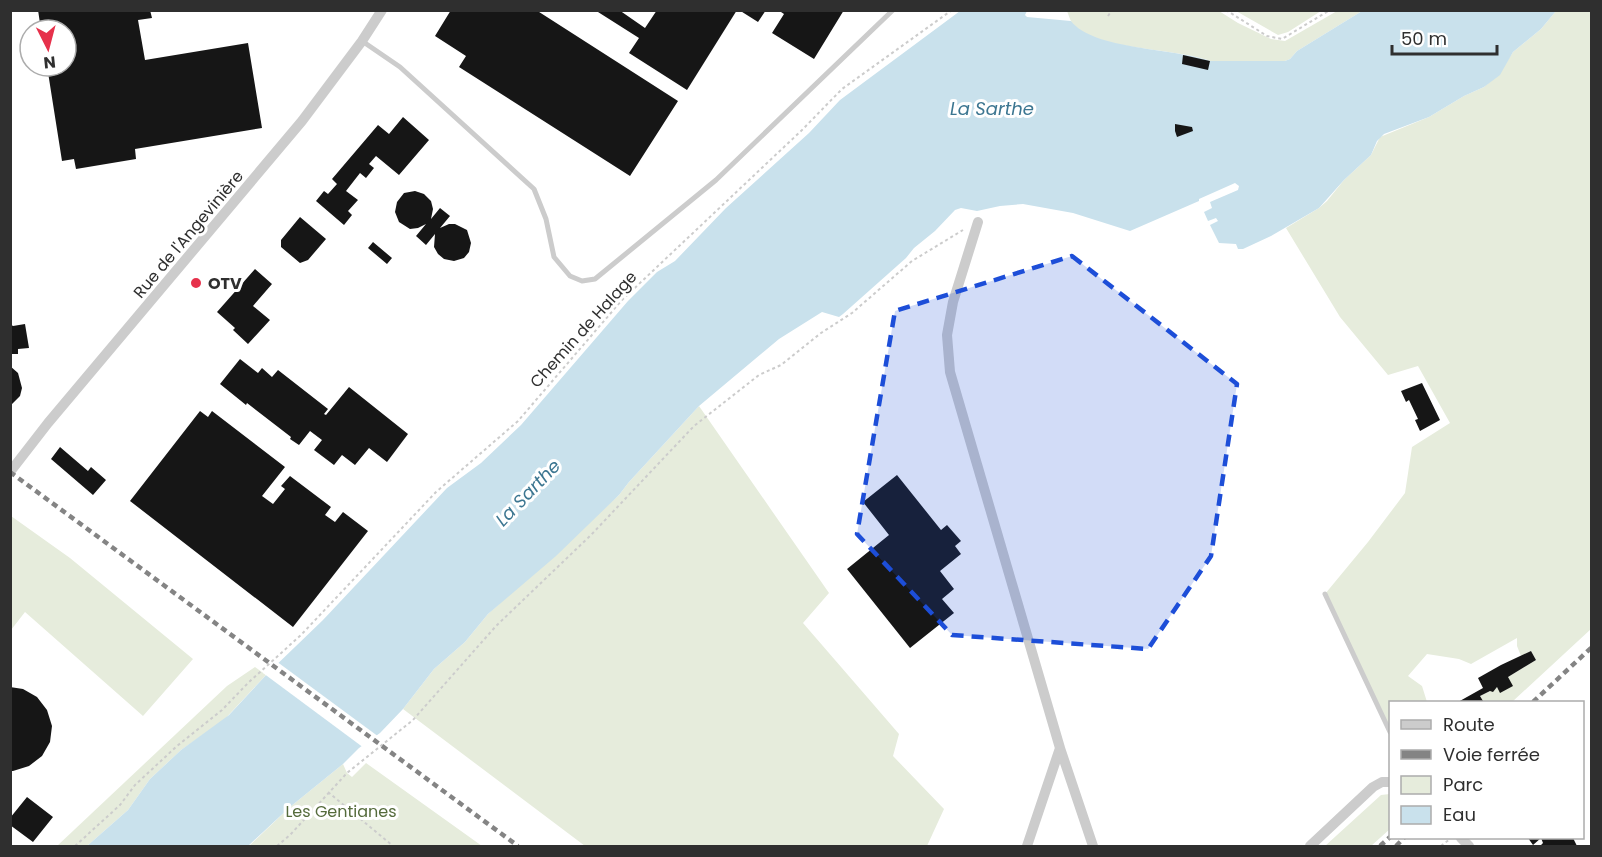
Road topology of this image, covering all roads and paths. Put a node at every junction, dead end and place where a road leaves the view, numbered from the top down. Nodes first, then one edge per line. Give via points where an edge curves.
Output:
1 (382, 10) edge
2 (893, 10) edge
3 (952, 10) edge
4 (1112, 10) edge
5 (1226, 10) edge
6 (1330, 10) edge
7 (1108, 16) dead end
8 (362, 41) junction
9 (976, 228) joint
10 (10, 472) edge
11 (1325, 594) dead end
12 (1389, 730) edge
13 (1060, 748) junction
14 (1389, 782) edge
15 (328, 792) junction
16 (75, 846) edge
17 (277, 846) edge
18 (393, 846) edge
19 (1027, 846) edge
20 (1093, 846) edge
21 (1310, 846) edge

1 - 8 street, Rue de l'Angevinière
2 - 8 lane via 716,180 595,279 582,281 570,276 554,257 546,219 534,189 400,67
3 - 16 path, Chemin de Halage via 842,89 622,300 518,421 436,492 301,635 135,785 120,805
4 - 7 path
5 - 6 path via 1267,36 1282,39
8 - 10 street, Rue de l'Angevinière via 302,121
9 - 13 street via 947,335 950,372
9 - 15 path via 962,229 912,261 852,313 782,364 759,375 694,426 591,535 496,626 413,720
11 - 12 lane
13 - 19 street
13 - 20 street
14 - 21 street via 1373,787
15 - 17 path
15 - 18 path

